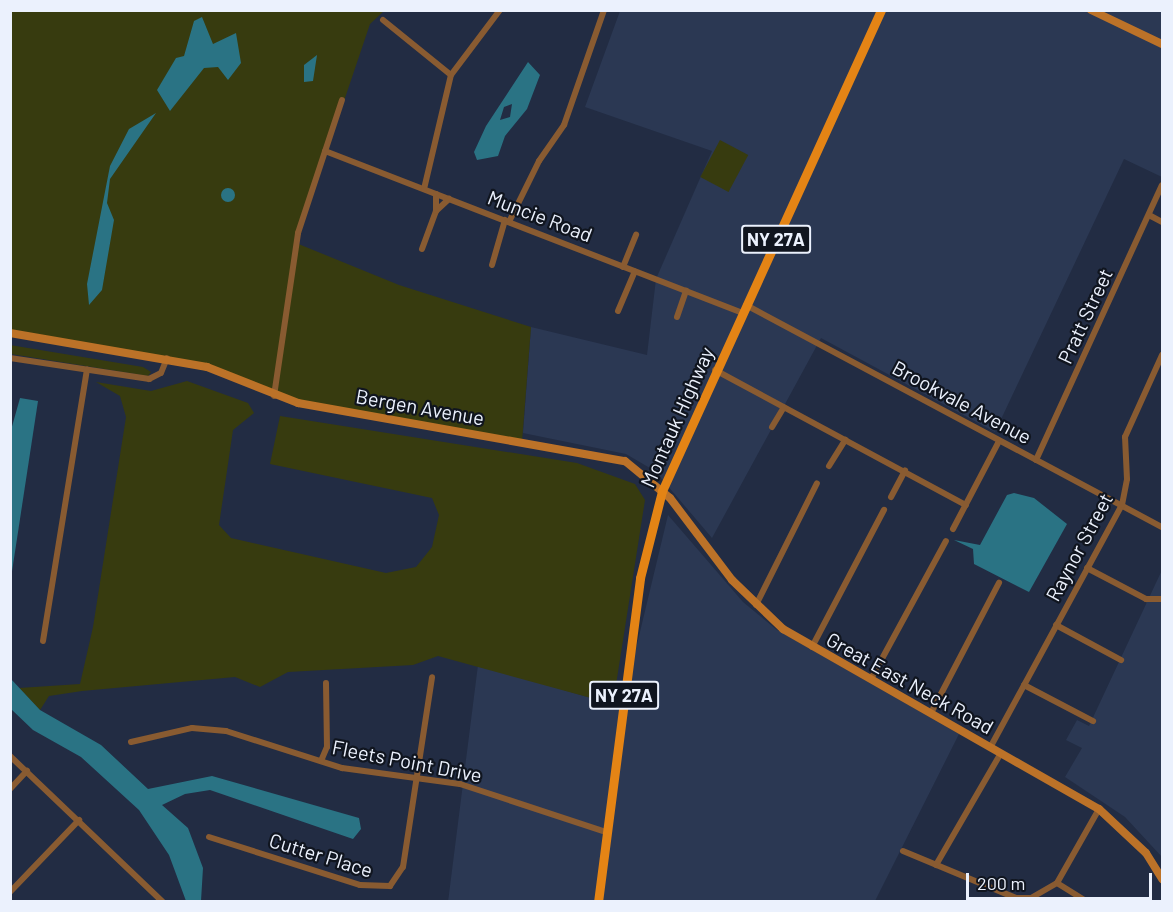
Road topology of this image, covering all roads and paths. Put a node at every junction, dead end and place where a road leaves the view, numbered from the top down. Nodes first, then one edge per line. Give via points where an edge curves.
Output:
1 (500, 10) edge
2 (604, 10) edge
3 (881, 10) edge
4 (1091, 10) edge
5 (383, 20) dead end
6 (1162, 44) edge
7 (452, 75) junction
8 (342, 100) dead end
9 (325, 151) junction
10 (1162, 185) edge
11 (424, 189) junction
12 (436, 194) junction
13 (449, 199) junction
14 (436, 211) junction
15 (1149, 215) junction
16 (507, 221) junction
17 (1162, 222) edge
18 (636, 235) dead end
19 (422, 249) dead end
20 (492, 265) dead end
21 (623, 267) junction
22 (635, 271) junction
23 (686, 291) junction
24 (744, 309) junction
25 (618, 311) dead end
26 (677, 317) dead end
27 (10, 333) edge
28 (1162, 355) edge
29 (10, 358) edge
30 (167, 358) junction
31 (87, 370) junction
32 (715, 370) junction
33 (273, 396) junction
34 (784, 407) junction
35 (772, 427) dead end
36 (845, 440) junction
37 (999, 441) junction
38 (1036, 460) junction
39 (829, 466) dead end
40 (905, 471) junction
41 (818, 483) dead end
42 (662, 490) junction
43 (891, 497) dead end
44 (966, 505) junction
45 (1122, 505) junction
46 (884, 510) dead end
47 (1162, 527) edge
48 (953, 529) dead end
49 (946, 541) dead end
50 (1087, 568) junction
51 (999, 582) dead end
52 (1162, 598) edge
53 (756, 605) junction
54 (1056, 625) junction
55 (43, 641) dead end
56 (812, 648) junction
57 (1121, 660) dead end
58 (432, 677) dead end
59 (871, 679) junction
60 (326, 683) dead end
61 (1024, 685) junction
62 (931, 713) junction
63 (1092, 722) dead end
64 (131, 742) dead end
65 (990, 746) junction
66 (1001, 753) junction
67 (10, 756) edge
68 (321, 761) junction
69 (27, 771) junction
70 (417, 778) junction
71 (10, 789) edge
72 (1099, 809) junction
73 (78, 820) junction
74 (606, 832) junction
75 (209, 837) dead end
76 (903, 851) dead end
77 (936, 865) junction
78 (1162, 879) edge
79 (1057, 882) junction
80 (10, 892) edge
81 (163, 902) edge
82 (597, 902) edge
83 (1087, 902) edge

1 - 7 street
2 - 16 street via 564,125
3 - 24 main road, Montauk Highway / NY 27A
4 - 6 main road
5 - 7 street
7 - 11 street
8 - 9 street
9 - 11 street, Muncie Road
9 - 33 street via 298,233
10 - 15 street, Pratt Street
11 - 12 street, Muncie Road
12 - 13 street, Muncie Road
12 - 14 street
13 - 14 street
13 - 16 street, Muncie Road
14 - 19 street
15 - 17 street
15 - 38 street, Pratt Street
16 - 20 street
16 - 21 street, Muncie Road
18 - 21 street
21 - 22 street, Muncie Road
22 - 23 street, Muncie Road
22 - 25 street
23 - 24 street, Muncie Road
23 - 26 street
24 - 32 main road, Montauk Highway / NY 27A
24 - 37 street, Brookvale Avenue
27 - 30 main road, Bergen Avenue
28 - 45 street, Raynor Street via 1125,437 1127,479
29 - 31 street
30 - 31 street via 156,378
30 - 33 main road, Bergen Avenue via 207,367
31 - 55 street
32 - 34 street
32 - 42 main road, Montauk Highway / NY 27A
33 - 42 main road, Bergen Avenue via 608,455 638,468
34 - 35 street
34 - 36 street
36 - 39 street
36 - 40 street
37 - 38 street, Brookvale Avenue
37 - 44 street
38 - 45 street, Brookvale Avenue
40 - 43 street
40 - 44 street
41 - 53 street
42 - 53 main road, Great East Neck Road
42 - 74 main road, Montauk Highway / NY 27A via 640,578
44 - 48 street
45 - 47 street, Brookvale Avenue
45 - 50 street, Raynor Street
46 - 56 street
49 - 59 street
50 - 52 street via 1146,599
50 - 54 street, Raynor Street
51 - 62 street
53 - 56 main road, Great East Neck Road
54 - 57 street
54 - 61 street, Raynor Street
56 - 59 main road, Great East Neck Road
58 - 70 street, Cutter Place
59 - 62 main road, Great East Neck Road
60 - 68 street via 327,747
61 - 63 street
61 - 65 street, Raynor Street
62 - 65 main road, Great East Neck Road
64 - 68 street, Fleets Point Drive via 209,728
65 - 66 main road, Great East Neck Road
66 - 72 main road, Great East Neck Road
66 - 77 street
67 - 69 street
68 - 70 street, Fleets Point Drive
69 - 71 street
69 - 73 street
70 - 74 street, Fleets Point Drive via 460,784
70 - 75 street, Cutter Place via 403,867 390,886 360,885
72 - 78 main road, Great East Neck Road via 1146,853
72 - 79 street
73 - 80 street
73 - 81 street
74 - 82 main road, Montauk Highway / NY 27A
76 - 77 street
77 - 79 street via 1016,898 1045,893
79 - 83 street

